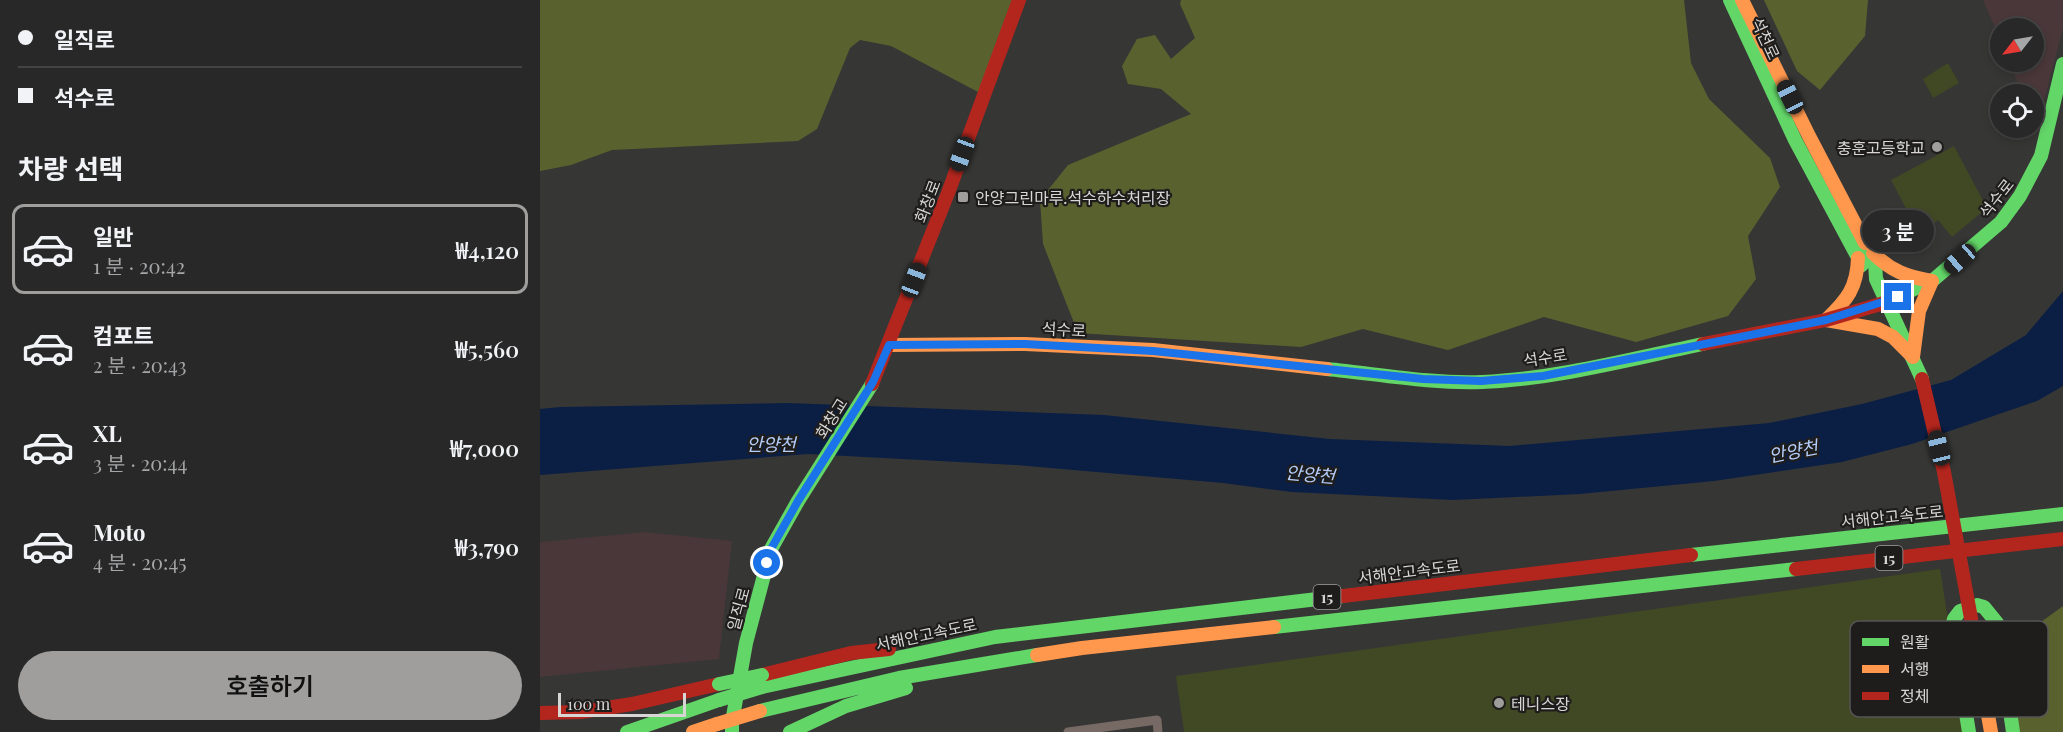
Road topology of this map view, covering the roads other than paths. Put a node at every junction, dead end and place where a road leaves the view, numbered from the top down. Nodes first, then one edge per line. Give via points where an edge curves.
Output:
1 (1019, 0) edge
2 (1730, 0) edge
3 (1742, 0) edge
4 (2063, 64) edge
5 (1869, 250) junction
6 (1858, 258) junction
7 (1876, 279) junction
8 (1932, 282) junction
9 (1887, 302) junction
10 (1826, 320) junction
11 (889, 345) junction
12 (1913, 357) junction
13 (798, 501) joint
14 (2063, 514) edge
15 (2063, 539) edge
16 (1954, 621) edge
17 (1972, 621) edge
18 (1995, 621) edge
19 (1002, 662) junction
20 (762, 681) junction
21 (540, 713) edge
22 (1967, 717) edge
23 (1988, 717) edge
24 (2011, 717) edge
25 (627, 732) edge
26 (693, 732) edge
27 (732, 732) edge
28 (790, 732) edge
29 (1068, 732) edge
30 (1158, 732) edge
31 (1969, 732) edge
32 (1991, 732) edge
33 (2013, 732) edge

1 - 11 main road, 화창로
2 - 6 main road, 석천로 via 1795,140
3 - 5 main road, 석천로
4 - 8 main road, 석수로 via 2041,156 2020,196 2001,222
5 - 7 main road, 석천로 via 1875,262
5 - 8 main road via 1891,271
6 - 7 main road, 석천로
6 - 10 main road via 1852,291
7 - 9 main road, 석천로
8 - 9 main road, 석수로
8 - 12 main road via 1919,311
9 - 10 main road, 석수로
9 - 12 main road, 석천로
10 - 11 main road, 석수로 via 1543,376 1481,381 1423,379 1153,351 1025,344
10 - 12 main road via 1878,329 1893,337
11 - 13 main road, 화창교 via 873,382
12 - 17 main road, 석천로, bridge via 1944,471
13 - 27 main road, 일직로 via 771,549 740,642
14 - 20 main road, 서해안고속도로 / 15 via 995,637
15 - 19 main road, 15 via 1082,648
16 - 18 main road via 1960,611 1977,605 1984,607
19 - 26 main road, 15, bridge via 850,687
19 - 28 main road via 858,701
20 - 21 main road, bridge via 719,684 581,712
20 - 25 main road, 서해안고속도로 / 15, bridge
22 - 31 main road
23 - 32 main road, 석천로, bridge
24 - 33 main road
29 - 30 street via 1156,720

